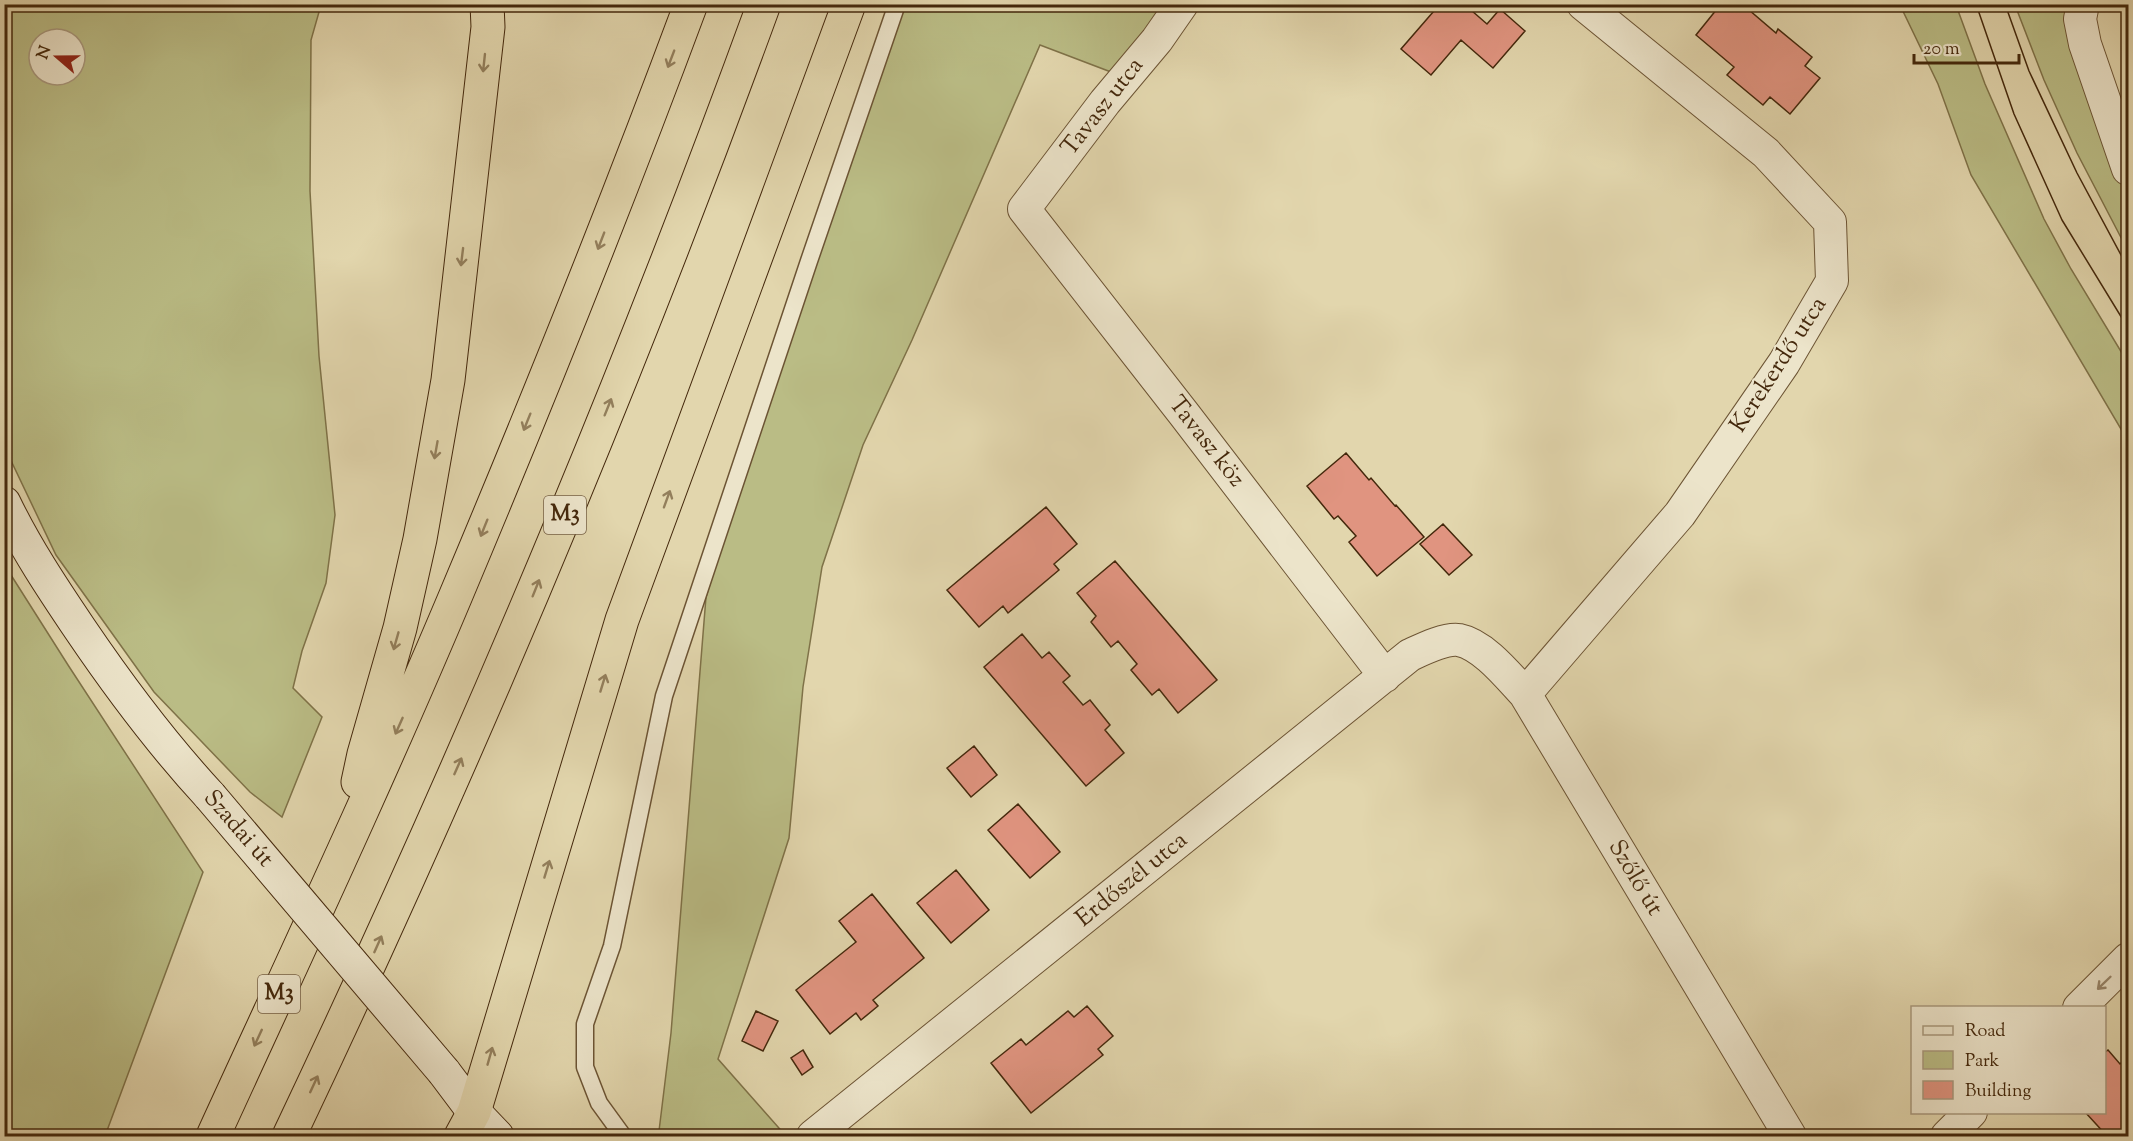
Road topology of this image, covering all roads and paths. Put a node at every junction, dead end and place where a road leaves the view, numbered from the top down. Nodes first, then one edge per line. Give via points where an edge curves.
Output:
1 (487, 4) edge
2 (691, 4) edge
3 (764, 4) edge
4 (849, 4) edge
5 (897, 4) edge
6 (1182, 4) edge
7 (1584, 4) edge
8 (2083, 4) edge
9 (2128, 169) edge
10 (1024, 209) joint
11 (4, 503) edge
12 (1459, 640) joint
13 (1385, 676) junction
14 (1525, 694) junction
15 (344, 851) junction
16 (2128, 959) edge
17 (2081, 1006) edge
18 (1970, 1114) edge
19 (468, 1124) edge
20 (213, 1137) edge
21 (289, 1137) edge
22 (497, 1137) edge
23 (623, 1137) edge
24 (813, 1137) edge
25 (1790, 1137) edge
26 (1947, 1137) edge

1 -> 15 highway via 480,104 446,391 420,539 400,628 364,754
2 -> 15 highway, M3 via 599,247 460,587
21 -> 3 highway, M3 via 517,633
19 -> 4 highway via 622,620
5 - 23 lane via 664,696 612,946 585,1024 585,1067 599,1103
6 - 10 street, Tavasz utca
7 - 14 street, Kerekerdő utca via 1766,153 1830,222 1832,281 1784,363 1680,514
8 - 9 street via 2080,19 2085,44
10 - 13 street, Tavasz köz
11 - 19 street, Szadai út, bridge via 53,590 115,681 179,762 444,1072
12 - 13 street, Erdőszél utca via 1410,655
12 - 14 street, Szőlő út via 1494,662
13 - 24 street, Erdőszél utca
14 - 25 street, Szőlő út
15 -> 20 highway, M3
16 -> 17 street
18 - 26 street
19 - 22 street, Szadai út

